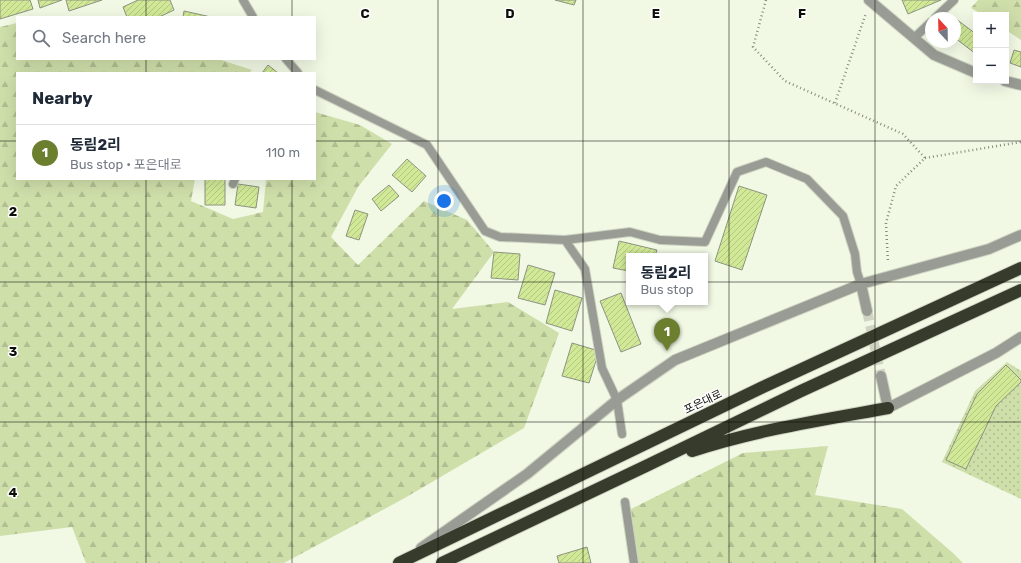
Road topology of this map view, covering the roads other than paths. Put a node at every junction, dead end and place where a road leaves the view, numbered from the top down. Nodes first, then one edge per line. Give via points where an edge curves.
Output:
1 (243, 0) edge
2 (954, 0) edge
3 (870, 1) edge
4 (941, 12) edge
5 (252, 16) edge
6 (925, 28) edge
7 (914, 38) junction
8 (287, 60) edge
9 (297, 72) edge
10 (973, 72) edge
11 (1009, 82) edge
12 (1021, 85) edge
13 (316, 90) edge
14 (1021, 235) edge
15 (565, 240) junction
16 (1021, 268) edge
17 (861, 284) junction
18 (1021, 290) edge
19 (867, 311) tunnel mouth
20 (1021, 337) edge
21 (880, 376) tunnel mouth
22 (617, 400) junction
23 (888, 408) junction
24 (622, 434) dead end
25 (646, 466) junction
26 (625, 502) dead end
27 (401, 562) edge
28 (442, 563) edge
29 (634, 563) edge

1 - 5 lane
2 - 4 lane
3 - 7 street
6 - 7 lane
7 - 10 street via 934,55
8 - 9 lane
11 - 12 street
13 - 15 lane via 427,145 485,232 500,237
14 - 17 street via 989,249
15 - 17 lane via 630,232 660,240 705,242 737,172 766,162 807,179 843,216
15 - 22 lane via 585,269 602,368
16 - 27 highway, 포은대로 via 764,387
17 - 19 street
17 - 22 street via 675,360
18 - 25 highway via 801,391
20 - 23 street via 996,353
21 - 23 street
22 - 24 lane
22 - 27 street via 527,474
23 - 25 highway via 782,427 719,442
25 - 28 highway
26 - 29 lane

